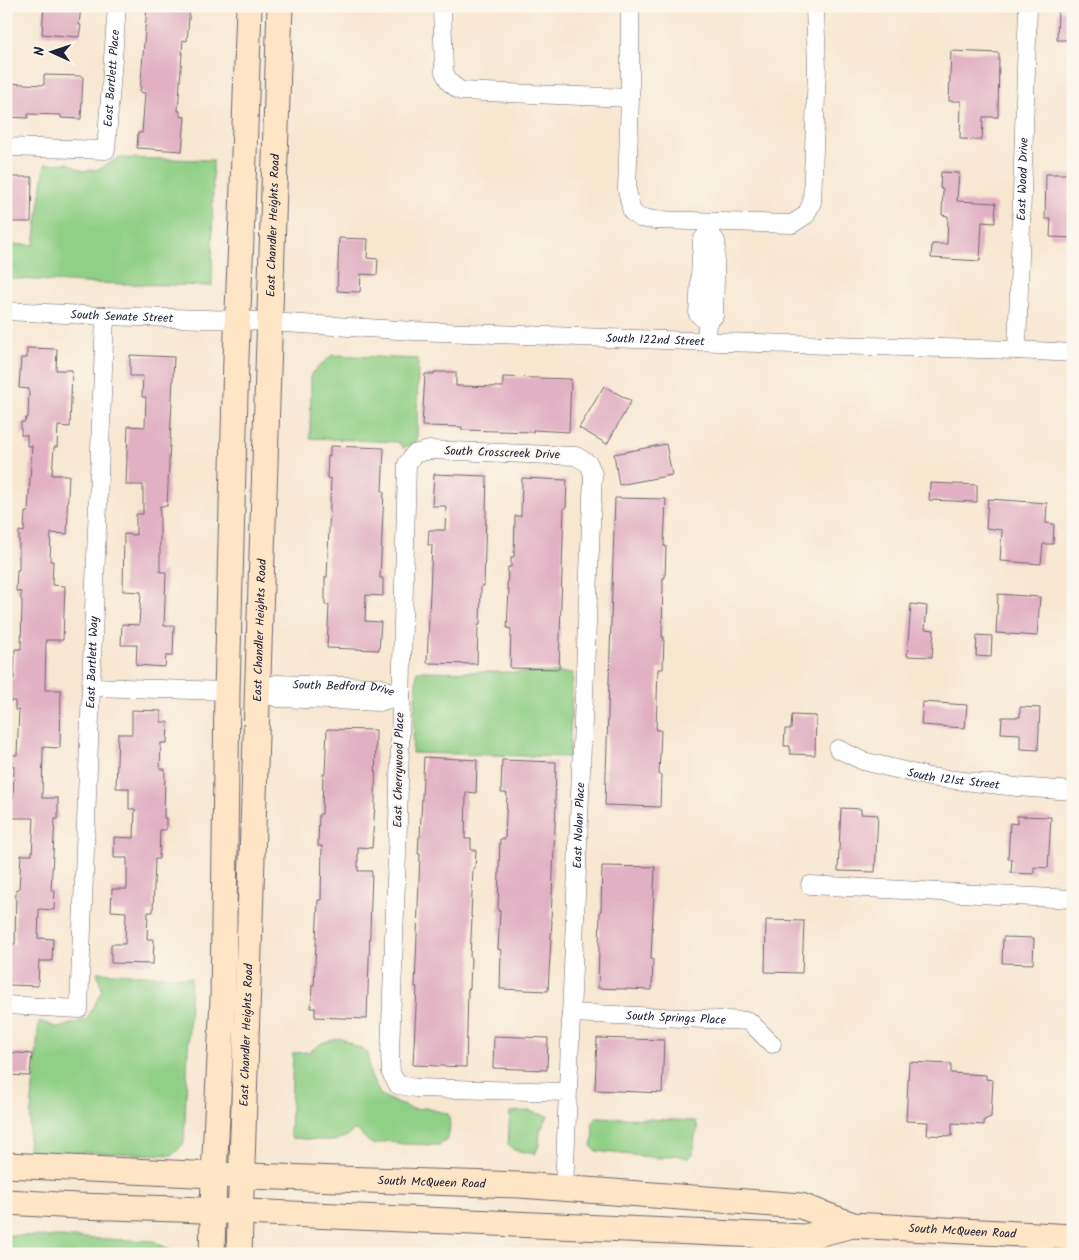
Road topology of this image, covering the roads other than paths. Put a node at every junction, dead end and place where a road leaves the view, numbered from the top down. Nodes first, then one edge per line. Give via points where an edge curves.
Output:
1 (117, 6) edge
2 (249, 6) edge
3 (280, 6) edge
4 (442, 6) edge
5 (630, 6) edge
6 (815, 6) edge
7 (1028, 6) edge
8 (630, 98) junction
9 (6, 147) edge
10 (709, 227) junction
11 (6, 311) edge
12 (105, 316) junction
13 (238, 320) junction
14 (269, 322) junction
15 (706, 341) junction
16 (1017, 350) junction
17 (1073, 353) edge
18 (414, 454) joint
19 (589, 464) joint
20 (90, 687) junction
21 (227, 690) junction
22 (258, 691) junction
23 (401, 695) junction
24 (838, 750) dead end
25 (1073, 791) edge
26 (810, 885) dead end
27 (1073, 899) edge
28 (6, 1005) edge
29 (571, 1013) junction
30 (772, 1044) dead end
31 (568, 1092) junction
32 (6, 1165) edge
33 (214, 1175) junction
34 (242, 1176) junction
35 (564, 1189) junction
36 (6, 1202) edge
37 (212, 1211) junction
38 (241, 1212) junction
39 (853, 1225) junction
40 (1073, 1237) edge
41 (212, 1254) edge
42 (239, 1254) edge

1 - 9 street, East Bartlett Place via 106,150
2 - 13 main road, East Chandler Heights Road
3 - 14 main road, East Chandler Heights Road
4 - 8 street via 444,72 450,83 461,91
5 - 8 street
6 - 10 street via 817,69 812,202 806,215 792,224
7 - 16 street, East Wood Drive
8 - 10 street via 627,190 632,212 640,218
10 - 15 street via 702,240 708,274 698,314 706,322
11 - 12 street, South Senate Street
12 - 13 street, South Senate Street
12 - 20 street, East Bartlett Way
13 - 14 street, South 122nd Street
13 - 21 main road, East Chandler Heights Road
14 - 15 street, South 122nd Street via 414,331
14 - 22 main road, East Chandler Heights Road
15 - 16 street, South 122nd Street
16 - 17 street, South 122nd Street
18 - 19 street, South Crosscreek Drive via 430,450 576,456
18 - 23 street, East Cherrywood Place via 407,464
19 - 29 street, East Nolan Place via 593,474
20 - 21 street
20 - 28 street, East Bartlett Way via 79,1009
21 - 22 main road
21 - 33 main road, East Chandler Heights Road via 223,998
22 - 23 street, South Bedford Drive via 276,684 330,693 378,687
22 - 34 main road, East Chandler Heights Road
23 - 31 street, East Cherrywood Place via 391,1073 398,1085 416,1088
24 - 25 street, South 121st Street via 863,761 929,777
26 - 27 street
29 - 30 street, South Springs Place via 750,1021
29 - 31 street, East Nolan Place
31 - 35 street, East Nolan Place
32 - 33 main road, South McQueen Road
33 - 34 main road, South McQueen Road
33 - 37 main road, East Chandler Heights Road
34 - 35 main road, South McQueen Road
34 - 38 main road, East Chandler Heights Road
35 - 39 main road, South McQueen Road via 801,1206
36 - 37 main road, South McQueen Road
37 - 38 main road, South McQueen Road
37 - 41 main road, East Chandler Heights Road
38 - 39 main road, South McQueen Road via 805,1237
38 - 42 main road, East Chandler Heights Road
39 - 40 main road, South McQueen Road

